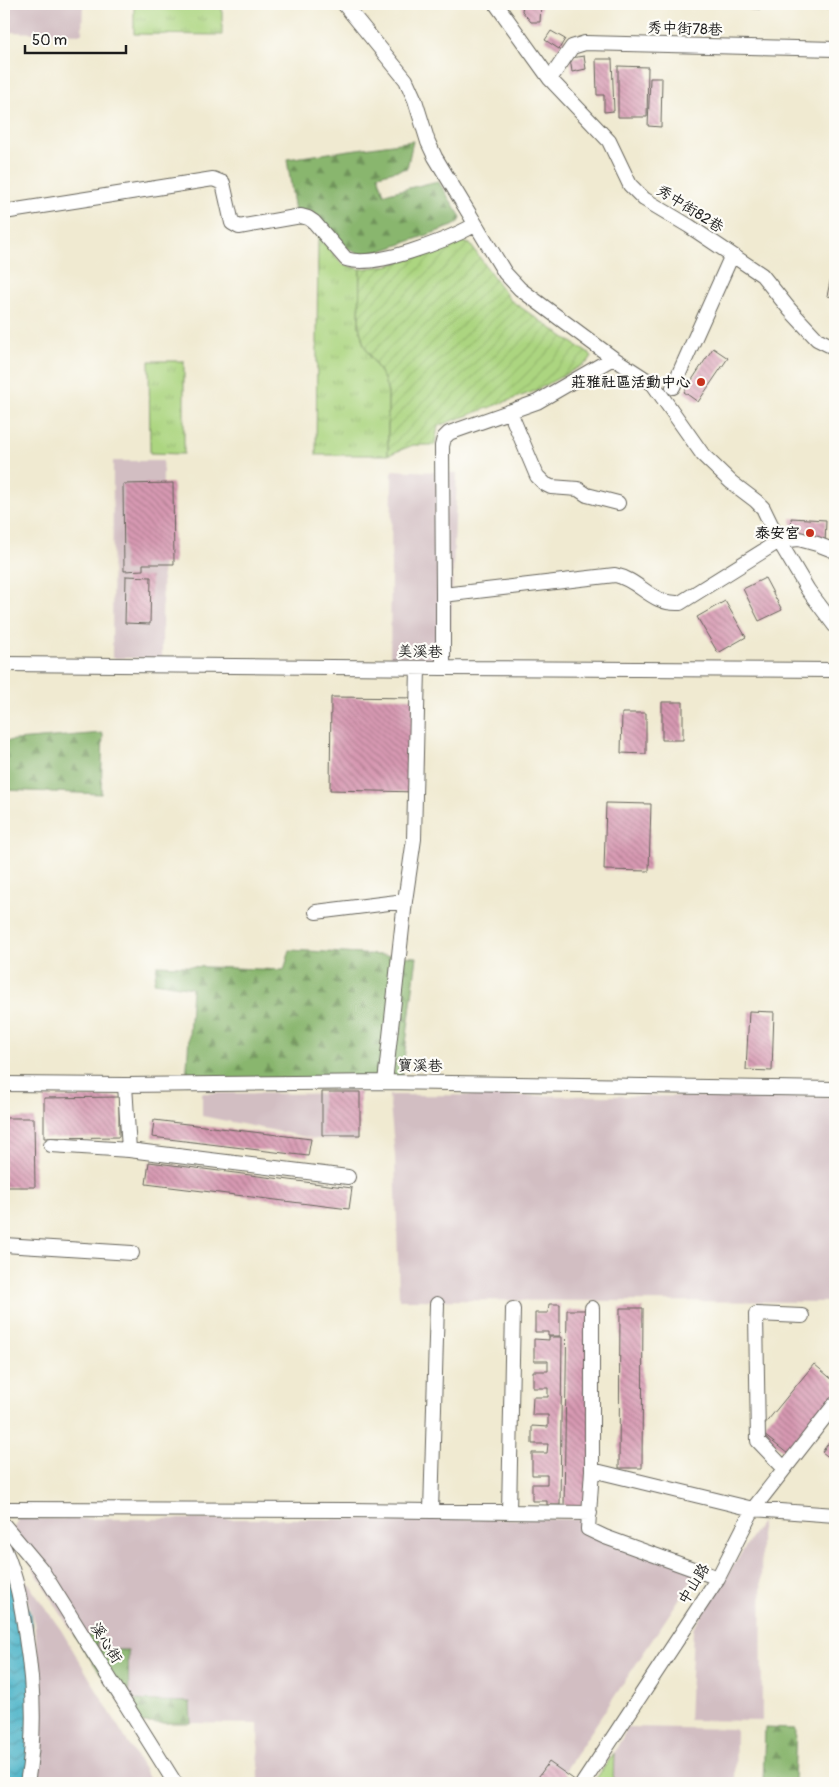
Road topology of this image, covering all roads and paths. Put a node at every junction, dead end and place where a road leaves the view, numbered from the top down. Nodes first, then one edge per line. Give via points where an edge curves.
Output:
1 (344, 4) edge
2 (496, 4) edge
3 (835, 49) edge
4 (550, 79) junction
5 (4, 212) edge
6 (475, 225) junction
7 (732, 255) junction
8 (835, 348) edge
9 (613, 358) junction
10 (673, 387) dead end
11 (510, 412) junction
12 (618, 503) dead end
13 (779, 541) junction
14 (835, 551) edge
15 (443, 595) junction
16 (835, 626) edge
17 (4, 664) edge
18 (418, 668) junction
19 (443, 668) junction
20 (835, 670) edge
21 (405, 901) junction
22 (316, 912) dead end
23 (386, 1082) junction
24 (4, 1084) edge
25 (125, 1085) junction
26 (835, 1089) edge
27 (52, 1145) dead end
28 (129, 1150) junction
29 (348, 1177) dead end
30 (4, 1245) edge
31 (132, 1253) dead end
32 (437, 1304) dead end
33 (513, 1308) dead end
34 (592, 1308) dead end
35 (802, 1316) dead end
36 (835, 1404) edge
37 (784, 1468) junction
38 (592, 1470) junction
39 (753, 1509) junction
40 (4, 1510) edge
41 (431, 1511) junction
42 (509, 1512) junction
43 (590, 1513) junction
44 (835, 1515) edge
45 (4, 1525) edge
46 (4, 1548) edge
47 (718, 1578) junction
48 (27, 1783) edge
49 (175, 1783) edge
50 (583, 1783) edge

1 - 6 street via 406,80 428,142
2 - 4 street, 秀中街82巷
3 - 4 street, 秀中街78巷 via 585,43 572,47
4 - 7 street, 秀中街82巷 via 609,141 630,185 644,200
5 - 6 street via 213,179 223,184 232,222 239,228 301,216 308,218 346,259 353,262 367,262 418,249 451,238
6 - 9 street via 514,285
7 - 8 street, 秀中街82巷 via 762,275 817,339
7 - 10 street
9 - 11 street via 537,402
9 - 13 street via 653,384 704,455 763,508
11 - 12 street via 538,476 545,484 557,489 578,489 587,495
11 - 15 street via 449,434 442,442
13 - 14 street via 798,539
13 - 15 street via 680,603 658,600 615,575
13 - 16 street via 808,590
15 - 19 street
17 - 18 street, 美溪巷
18 - 19 street, 美溪巷
18 - 21 street via 414,839
19 - 20 street, 美溪巷
21 - 22 street
21 - 23 street
23 - 25 street, 寶溪巷
23 - 26 street, 寶溪巷
24 - 25 street, 寶溪巷
25 - 28 street
27 - 28 street
28 - 29 street
30 - 31 street
32 - 41 street
33 - 42 street
34 - 38 street
35 - 37 street via 756,1314 758,1441
36 - 37 street, 中山路
37 - 39 street, 中山路
38 - 39 street
38 - 43 street
39 - 44 street
39 - 47 street, 中山路
40 - 41 street
41 - 42 street
42 - 43 street
43 - 47 street via 588,1529
45 - 49 street, 溪心街 via 41,1569
46 - 48 street via 20,1594 32,1674 34,1723
47 - 50 street, 中山路

